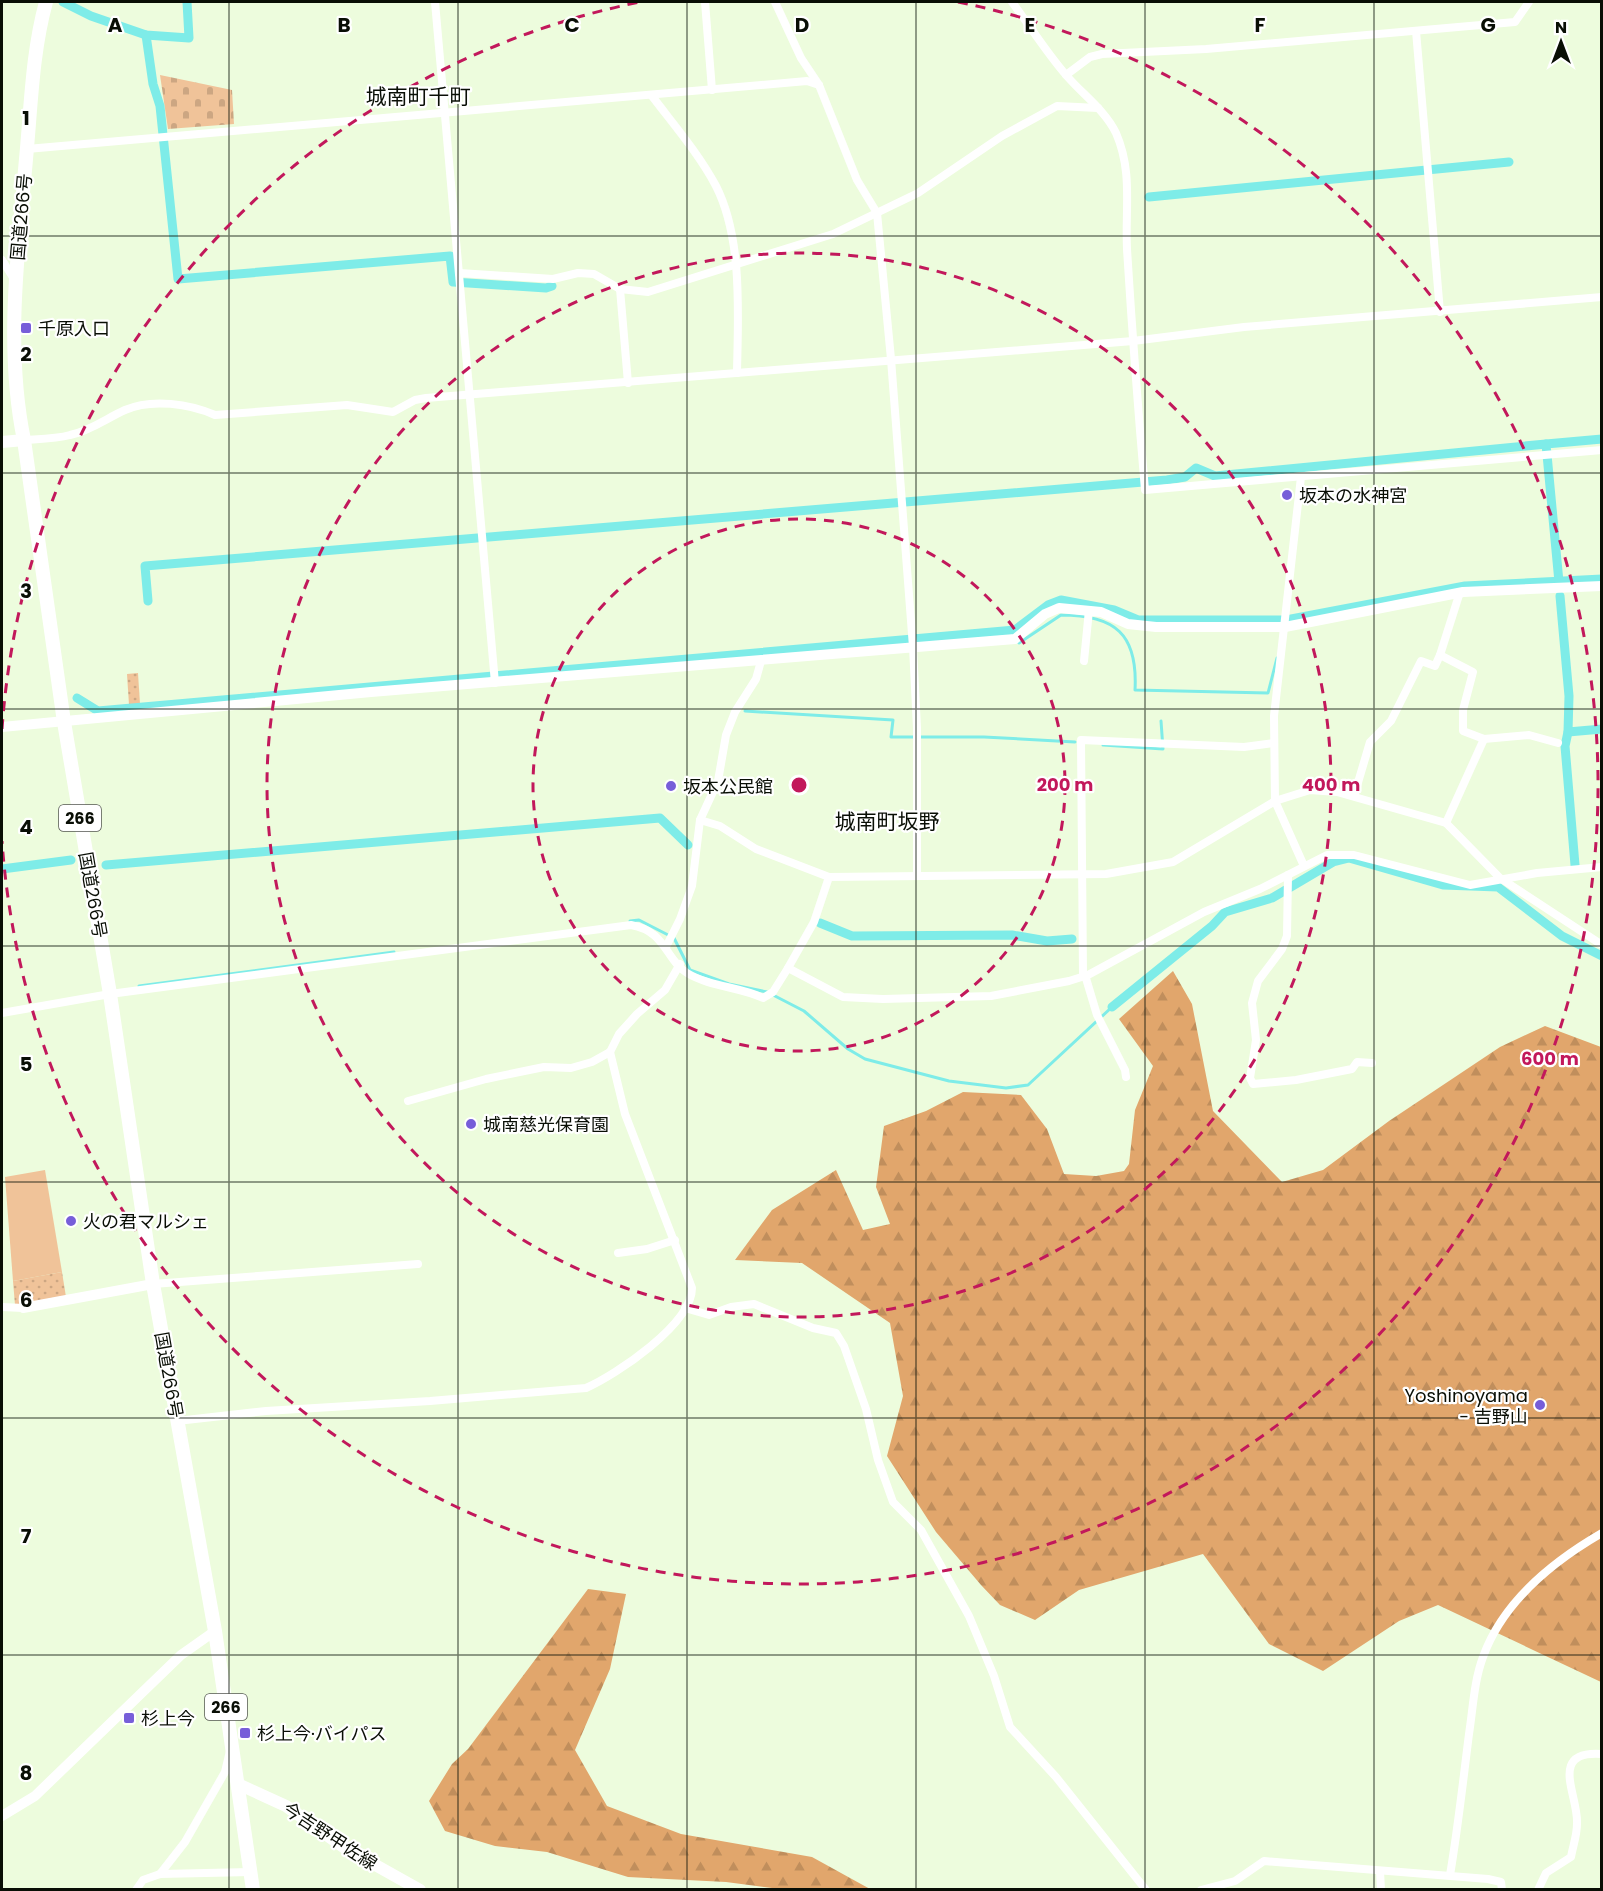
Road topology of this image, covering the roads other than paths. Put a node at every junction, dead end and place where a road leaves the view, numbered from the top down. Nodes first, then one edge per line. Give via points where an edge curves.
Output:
1 (46, 2) edge
2 (435, 2) edge
3 (705, 2) edge
4 (775, 2) edge
5 (1012, 2) edge
6 (1529, 2) edge
7 (1416, 31) junction
8 (1066, 75) junction
9 (819, 85) junction
10 (712, 90) junction
11 (652, 96) junction
12 (1098, 108) junction
13 (446, 113) junction
14 (27, 149) junction
15 (877, 213) junction
16 (2, 260) edge
17 (735, 264) junction
18 (459, 273) junction
19 (16, 282) junction
20 (620, 288) junction
21 (1602, 297) edge
22 (1440, 312) junction
23 (1133, 341) junction
24 (891, 359) junction
25 (737, 373) junction
26 (628, 383) junction
27 (469, 395) junction
28 (24, 440) junction
29 (2, 442) edge
30 (1602, 450) edge
31 (1302, 477) junction
32 (1602, 586) edge
33 (1460, 592) junction
34 (1089, 610) junction
35 (1285, 627) junction
36 (913, 646) junction
37 (1440, 655) junction
38 (761, 661) junction
39 (1084, 661) dead end
40 (495, 682) junction
41 (64, 722) junction
42 (2, 727) edge
43 (1484, 739) junction
44 (1274, 743) junction
45 (1558, 743) dead end
46 (1354, 796) junction
47 (1275, 801) junction
48 (700, 820) junction
49 (1446, 823) junction
50 (1304, 866) junction
51 (1602, 867) edge
52 (1080, 874) junction
53 (917, 875) junction
54 (1288, 875) junction
55 (829, 877) junction
56 (1500, 878) junction
57 (1602, 945) edge
58 (666, 947) junction
59 (680, 964) junction
60 (788, 968) junction
61 (1084, 976) junction
62 (110, 994) junction
63 (2, 1013) edge
64 (610, 1052) junction
65 (1372, 1064) dead end
66 (1126, 1077) dead end
67 (408, 1101) dead end
68 (675, 1240) junction
69 (618, 1253) dead end
70 (418, 1264) dead end
71 (153, 1284) junction
72 (2, 1307) edge
73 (23, 1308) joint
74 (685, 1308) junction
75 (177, 1421) junction
76 (1602, 1533) edge
77 (215, 1630) junction
78 (232, 1743) junction
79 (1602, 1754) edge
80 (238, 1784) junction
81 (2, 1816) edge
82 (1380, 1871) junction
83 (250, 1872) junction
84 (160, 1874) junction
85 (1450, 1875) junction
86 (136, 1890) edge
87 (253, 1890) edge
88 (420, 1890) edge
89 (1146, 1890) edge
90 (1201, 1890) edge
91 (1381, 1890) edge
92 (1502, 1890) edge
93 (1538, 1890) edge

1 - 14 highway, 国道266号 / 266 via 35,58
2 - 13 street
3 - 10 street
4 - 9 street via 801,58
5 - 8 street
6 - 7 street via 1515,22
7 - 8 street via 1102,54 1090,57
7 - 22 street
8 - 12 street
9 - 10 street via 807,81
9 - 15 street via 857,180
10 - 11 street
11 - 13 street
11 - 17 street via 717,188 727,216
12 - 15 street via 1057,106 1002,136 918,193
12 - 23 street via 1115,131 1124,155 1129,191 1127,240
13 - 14 street
13 - 18 street
14 - 19 highway, 国道266号 / 266
15 - 17 street via 818,239
15 - 24 street
16 - 19 street
17 - 20 street via 648,292
17 - 25 street via 739,290
18 - 20 street via 553,279 594,274
18 - 27 street
19 - 28 highway, 国道266号 / 266 via 16,400
20 - 26 street
21 - 22 street
22 - 23 street via 1244,327
23 - 24 street
23 - 31 street via 1145,489
24 - 25 street
24 - 36 street
25 - 26 street
26 - 27 street
27 - 28 street via 415,400 393,412 348,405 216,415 200,408 146,404 71,435
27 - 40 street
28 - 29 main road
28 - 41 highway, 国道266号 / 266
30 - 31 street
31 - 35 street
32 - 33 street
33 - 35 street
33 - 37 street
34 - 35 street via 1128,624 1156,627
34 - 36 street via 1059,608 1045,614 1015,639
34 - 39 street
35 - 44 street
36 - 38 street
36 - 53 street
37 - 43 street via 1473,672 1462,731
37 - 46 street via 1435,666 1421,661 1391,721 1370,742
38 - 40 street
38 - 48 street via 756,679 726,735 718,781
40 - 41 street
41 - 42 street
41 - 62 highway, 国道266号 / 266
43 - 45 street via 1529,735
43 - 49 street
44 - 47 street
44 - 52 street via 1244,747 1081,740
46 - 47 street via 1311,790
46 - 49 street
47 - 50 street
47 - 52 street via 1173,862 1106,874
48 - 55 street via 720,826 756,849
48 - 58 street via 692,886
49 - 56 street
50 - 54 street
50 - 56 street via 1327,855 1354,855 1470,885
51 - 56 street
52 - 53 street
52 - 61 street
53 - 55 street
54 - 61 street via 1204,912
54 - 65 street via 1287,936 1258,981 1252,1003 1256,1040 1250,1078 1253,1084 1296,1080 1352,1069 1357,1062
55 - 60 street via 814,922
56 - 57 street
58 - 59 street
58 - 62 street via 648,931 632,925
59 - 60 street via 691,975 728,990 763,998 773,992
59 - 64 street via 665,990 637,1014
60 - 61 street via 843,997 883,999 991,996
61 - 66 street
62 - 63 street
62 - 71 highway, 国道266号 / 266
64 - 67 street via 571,1068 544,1067
64 - 68 street via 625,1114
68 - 69 street
68 - 74 street via 692,1288 692,1299
70 - 71 street
71 - 73 street
71 - 75 highway, 国道266号 / 266
72 - 73 street
74 - 75 street via 663,1335 606,1380 586,1388
74 - 89 street via 709,1315 754,1304 836,1333 866,1409 892,1502 921,1530 969,1616 1010,1727 1056,1776
75 - 77 highway, 国道266号 / 266
76 - 85 street via 1560,1558 1536,1580 1504,1617 1483,1656 1476,1682
77 - 78 highway, 国道266号 / 266
77 - 81 street via 181,1655 35,1796
78 - 80 highway, 国道266号 / 266
78 - 84 street via 225,1772 185,1842
79 - 93 street via 1587,1753 1576,1758 1572,1766 1569,1779 1578,1823 1571,1857 1546,1873
80 - 83 highway, 266
80 - 88 main road, 今吉野甲佐線 via 286,1806 345,1848
82 - 85 street
82 - 90 street via 1264,1861 1235,1881
82 - 91 street
83 - 84 street
83 - 87 highway, 266
84 - 86 street via 143,1880
85 - 92 street via 1501,1882

